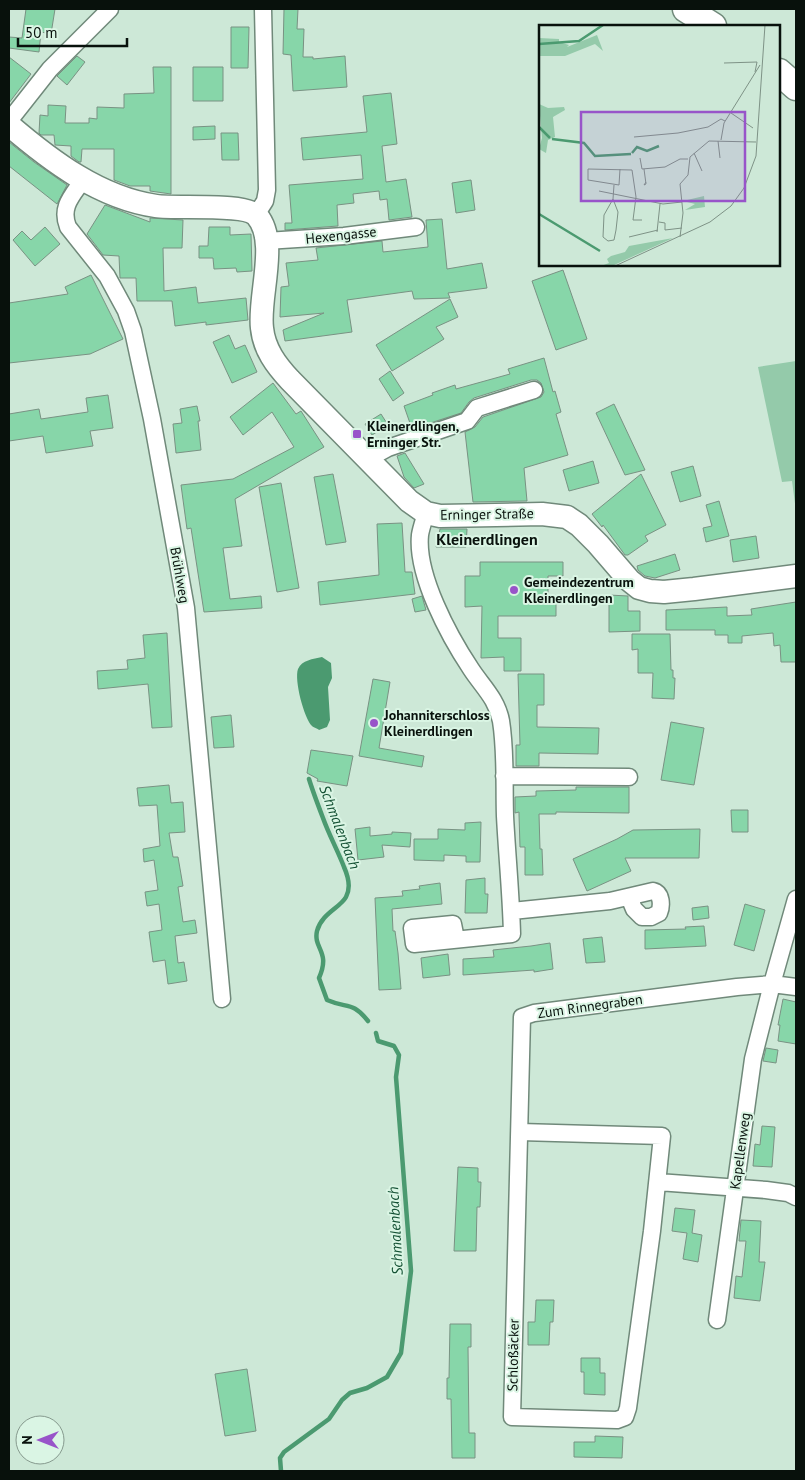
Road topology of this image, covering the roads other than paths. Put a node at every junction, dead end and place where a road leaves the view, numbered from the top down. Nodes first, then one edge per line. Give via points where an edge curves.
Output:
1 (110, 9) edge
2 (263, 9) edge
3 (686, 9) edge
4 (711, 25) edge
5 (780, 73) edge
6 (796, 86) edge
7 (9, 121) edge
8 (9, 125) edge
9 (84, 180) junction
10 (256, 215) junction
11 (416, 227) dead end
12 (266, 241) junction
13 (534, 390) dead end
14 (368, 459) junction
15 (426, 513) junction
16 (796, 576) edge
17 (504, 776) junction
18 (629, 777) dead end
19 (628, 897) dead end
20 (796, 899) edge
21 (512, 911) junction
22 (456, 940) dead end
23 (772, 984) junction
24 (796, 986) edge
25 (222, 999) dead end
26 (520, 1132) junction
27 (658, 1182) junction
28 (734, 1188) junction
29 (794, 1193) edge
30 (717, 1320) dead end

1 - 7 street via 50,68
2 - 10 street via 267,190 265,201
3 - 4 main road
5 - 6 main road
8 - 9 street
9 - 10 street via 101,190 155,206 240,209
9 - 25 street, Brühlweg via 67,205 64,212 66,220 111,282 126,311 161,463 184,600
10 - 12 street, Erninger Straße
11 - 12 street, Hexengasse
12 - 14 street, Erninger Straße via 262,328 273,360
13 - 14 street via 477,408 467,421 388,448
14 - 15 street, Erninger Straße via 408,501
15 - 16 street, Erninger Straße via 440,516 542,514 567,518 598,544 628,580 650,591 694,589
15 - 17 street via 420,536 428,588 471,669 498,708
17 - 18 street
17 - 21 street
19 - 21 street
20 - 23 street, Kapellenweg
21 - 22 street via 512,934
23 - 24 street
23 - 26 street, Zum Rinnegraben via 522,1017
23 - 28 street, Kapellenweg via 753,1059
26 - 27 street, Schloßäcker via 662,1136
26 - 27 street, Schloßäcker via 512,1417 617,1420 625,1417
27 - 28 street
28 - 29 street
28 - 30 street, Kapellenweg

